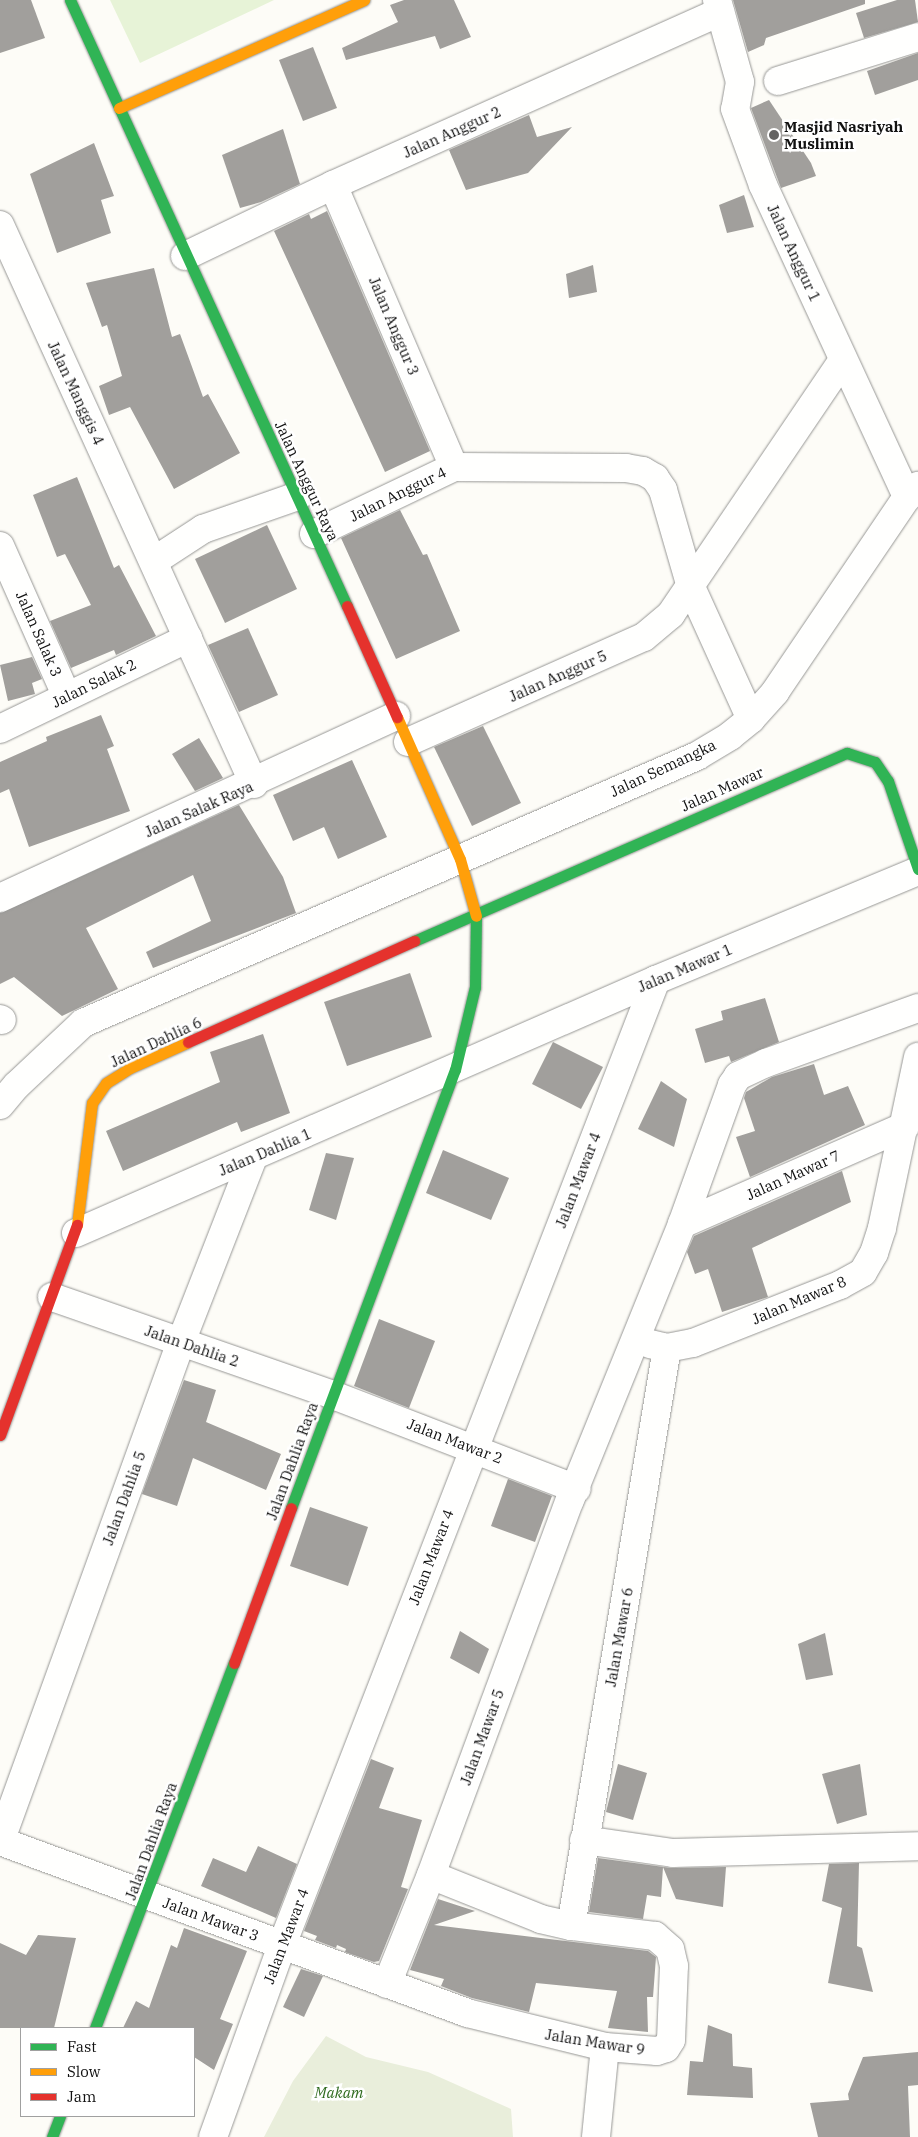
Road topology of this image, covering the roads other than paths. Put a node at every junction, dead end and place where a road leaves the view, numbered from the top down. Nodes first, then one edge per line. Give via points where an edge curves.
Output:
1 (70, 0) edge
2 (364, 0) edge
3 (718, 6) edge
4 (918, 37) edge
5 (778, 81) dead end
6 (119, 108) junction
7 (333, 185) junction
8 (0, 225) edge
9 (185, 256) junction
10 (7, 257) edge
11 (842, 361) junction
12 (454, 466) junction
13 (913, 491) edge
14 (298, 496) junction
15 (314, 534) junction
16 (0, 546) edge
17 (154, 561) junction
18 (691, 587) junction
19 (188, 638) junction
20 (66, 695) junction
21 (396, 716) junction
22 (751, 719) junction
23 (0, 729) edge
24 (408, 742) junction
25 (254, 784) junction
26 (462, 864) junction
27 (918, 870) edge
28 (473, 896) joint
29 (0, 898) edge
30 (476, 914) junction
31 (656, 980) junction
32 (918, 1008) edge
33 (918, 1057) edge
34 (454, 1070) junction
35 (0, 1105) edge
36 (905, 1126) junction
37 (253, 1157) junction
38 (682, 1224) junction
39 (76, 1234) junction
40 (52, 1297) junction
41 (637, 1340) junction
42 (181, 1342) junction
43 (667, 1348) junction
44 (333, 1395) junction
45 (0, 1435) edge
46 (473, 1448) junction
47 (576, 1488) junction
48 (584, 1840) junction
49 (0, 1841) edge
50 (918, 1846) edge
51 (431, 1875) junction
52 (147, 1896) junction
53 (570, 1926) junction
54 (282, 1945) junction
55 (387, 1984) junction
56 (95, 2027) edge
57 (605, 2047) junction
58 (60, 2117) edge
59 (52, 2137) edge
60 (213, 2137) edge
61 (596, 2137) edge

1 - 6 street, Jalan Anggur Raya
2 - 6 street
3 - 7 street, Jalan Anggur 2
3 - 11 street, Jalan Anggur 1 via 740,82 735,109 763,185
4 - 5 street
6 - 9 street, Jalan Anggur Raya
7 - 9 street, Jalan Anggur 2
7 - 12 street, Jalan Anggur 3
8 - 10 street, Jalan Manggis 4
9 - 14 street, Jalan Anggur Raya
10 - 17 street, Jalan Manggis 4
11 - 13 street, Jalan Anggur 1
11 - 18 street, Jalan Anggur 5
12 - 15 street, Jalan Anggur 4
12 - 18 street via 626,468 656,478 663,490
13 - 22 street, Jalan Semangka via 775,692
14 - 15 street, Jalan Anggur Raya
14 - 17 street via 203,529
15 - 21 street, Jalan Anggur Raya
16 - 20 street, Jalan Salak 3
17 - 19 street, Jalan Manggis 4
18 - 22 street
18 - 24 street, Jalan Anggur 5 via 671,614 644,637
19 - 20 street, Jalan Salak 2
19 - 25 street, Jalan Manggis 4
20 - 23 street, Jalan Salak 2
21 - 24 street, Jalan Anggur Raya
21 - 25 street, Jalan Salak Raya
22 - 26 street, Jalan Semangka via 697,756
24 - 26 street, Jalan Anggur Raya
25 - 29 street, Jalan Salak Raya
26 - 28 street, Jalan Anggur Raya
26 - 35 street, Jalan Semangka via 83,1023 16,1085
27 - 30 street, Jalan Mawar via 888,781 875,762 847,753
27 - 31 street, Jalan Mawar 1
28 - 30 street, Jalan Dahlia Raya
30 - 34 street, Jalan Dahlia Raya via 474,987
30 - 39 street, Jalan Dahlia 6 via 139,1064 106,1083 92,1103
31 - 34 street, Jalan Mawar 1
31 - 46 street, Jalan Mawar 4
32 - 38 street, Jalan Mawar 5 via 738,1076 723,1105
33 - 36 street, Jalan Mawar 8
34 - 37 street, Jalan Dahlia 1
34 - 44 street, Jalan Dahlia Raya
36 - 38 street, Jalan Mawar 7
36 - 43 street, Jalan Mawar 8 via 882,1228 874,1253 863,1272 693,1343
37 - 39 street, Jalan Dahlia 1
37 - 42 street, Jalan Dahlia 5
38 - 41 street, Jalan Mawar 5
39 - 40 street, Jalan Dahlia 6
40 - 42 street, Jalan Dahlia 2
40 - 45 street, Jalan Dahlia 6
41 - 43 street, Jalan Mawar 8
41 - 47 street, Jalan Mawar 5
42 - 44 street, Jalan Dahlia 2
42 - 49 street, Jalan Dahlia 5
43 - 48 street, Jalan Mawar 6
44 - 46 street, Jalan Mawar 2
44 - 52 street, Jalan Dahlia Raya
46 - 47 street, Jalan Mawar 2
46 - 54 street, Jalan Mawar 4
47 - 51 street, Jalan Mawar 5
48 - 50 street via 673,1852
48 - 53 street, Jalan Mawar 6
49 - 52 street, Jalan Mawar 3
51 - 53 street, Jalan Mawar 9 via 514,1910
51 - 55 street, Jalan Mawar 5
52 - 54 street, Jalan Mawar 3
52 - 56 street, Jalan Dahlia Raya
53 - 57 street, Jalan Mawar 9 via 655,1936 670,1949 674,1966 672,2025 671,2040 666,2048 657,2052
54 - 55 street, Jalan Mawar 3
54 - 60 street, Jalan Mawar 4
55 - 57 street, Jalan Mawar 9 via 525,2030
57 - 61 street
58 - 59 street

